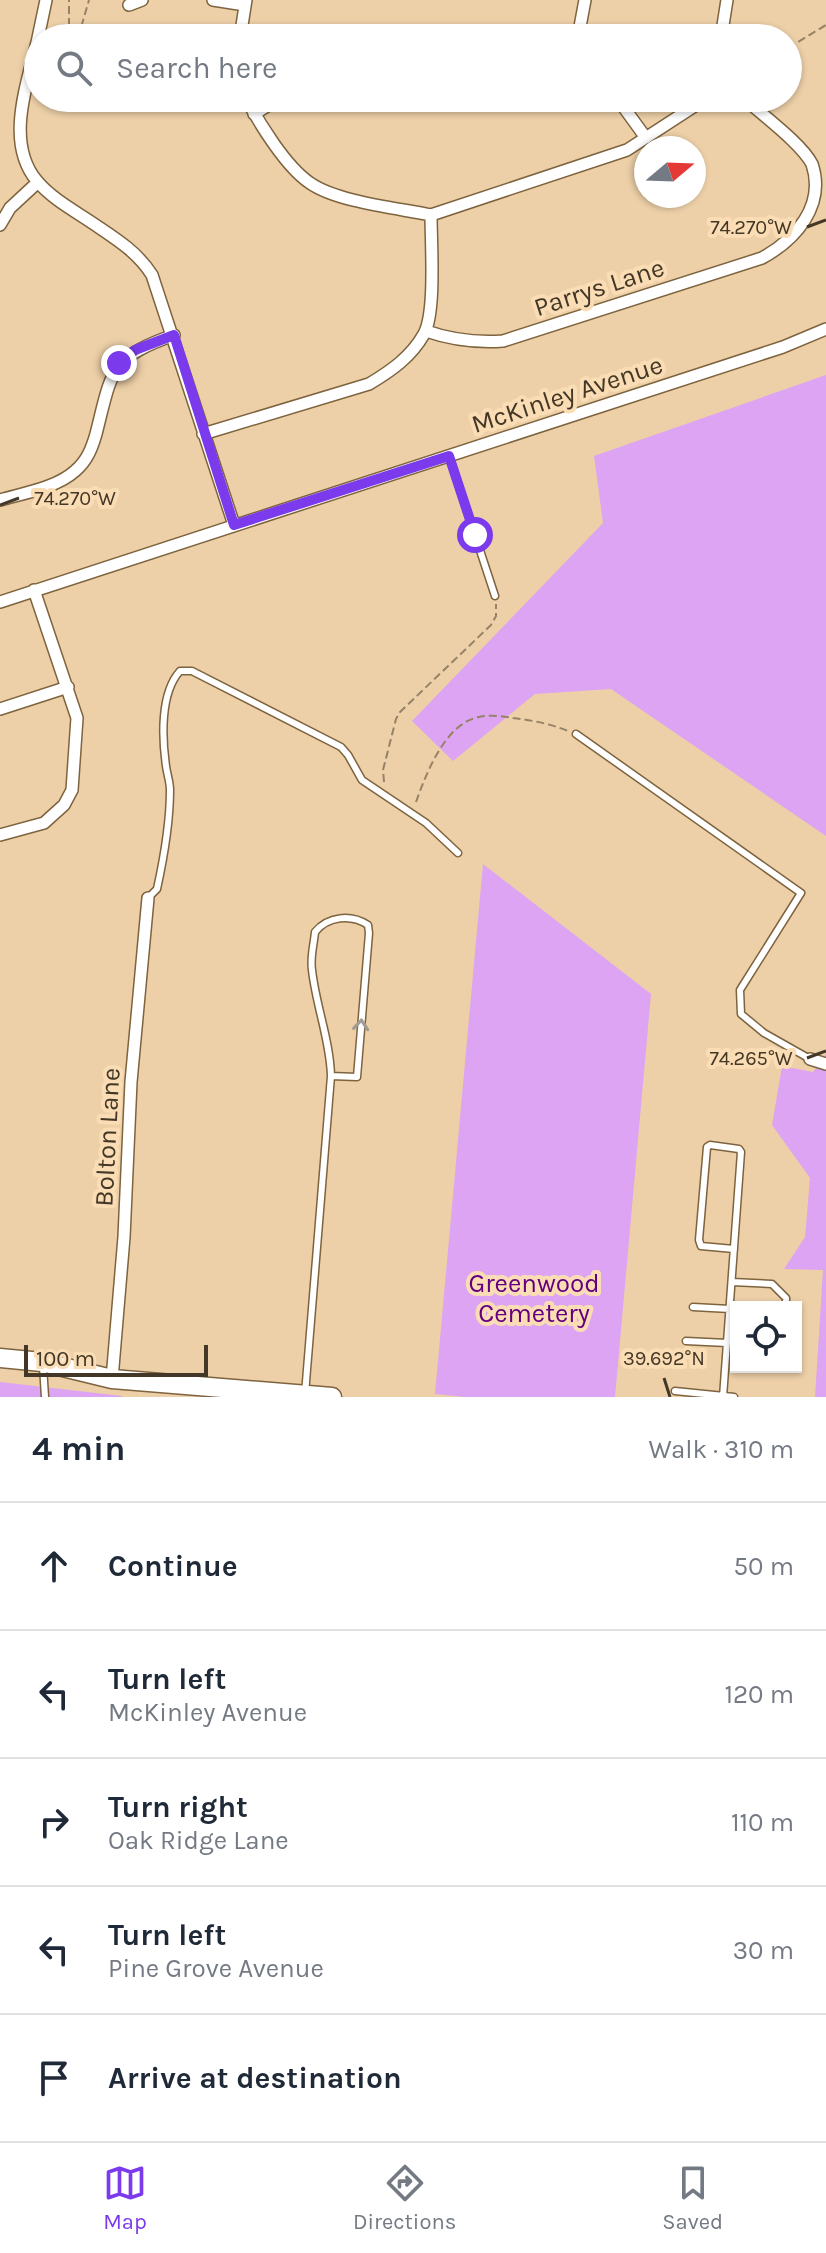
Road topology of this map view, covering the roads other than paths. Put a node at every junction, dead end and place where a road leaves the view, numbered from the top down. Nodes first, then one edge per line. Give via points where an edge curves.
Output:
1 (46, 0) edge
2 (142, 0) edge
3 (213, 0) edge
4 (585, 0) edge
5 (727, 0) edge
6 (245, 3) edge
7 (129, 5) dead end
8 (41, 24) edge
9 (242, 24) edge
10 (582, 24) edge
11 (723, 24) edge
12 (24, 112) edge
13 (257, 112) edge
14 (627, 112) edge
15 (686, 112) edge
16 (759, 112) edge
17 (254, 114) joint
18 (645, 136) edge
19 (649, 136) edge
20 (634, 146) edge
21 (38, 182) junction
22 (431, 215) junction
23 (0, 225) edge
24 (826, 329) edge
25 (426, 331) junction
26 (174, 335) junction
27 (203, 434) junction
28 (449, 456) junction
29 (0, 500) edge
30 (234, 525) junction
31 (34, 590) junction
32 (495, 596) road end
33 (0, 602) edge
34 (68, 687) junction
35 (0, 709) edge
36 (576, 734) road end
37 (0, 835) edge
38 (458, 853) dead end
39 (148, 898) joint
40 (810, 1059) joint
41 (826, 1064) edge
42 (331, 1076) junction
43 (734, 1249) junction
44 (732, 1282) junction
45 (731, 1301) edge
46 (786, 1301) edge
47 (693, 1307) dead end
48 (730, 1309) joint
49 (686, 1341) dead end
50 (727, 1343) junction
51 (0, 1358) edge
52 (42, 1362) junction
53 (726, 1365) junction
54 (730, 1365) edge
55 (112, 1379) junction
56 (675, 1391) dead end
57 (305, 1394) junction
58 (723, 1396) edge
59 (45, 1397) edge
60 (332, 1397) edge
61 (734, 1397) edge

1 - 8 street
2 - 7 street
3 - 6 street
4 - 10 street
5 - 11 street
6 - 9 street
12 - 21 street via 20,135 26,163
13 - 17 street
14 - 18 street
15 - 19 street
16 - 25 street, Parrys Lane via 802,151 817,178 813,213 785,246 762,258 503,341 452,340
17 - 22 street via 310,183 334,194
20 - 22 street
21 - 23 street
21 - 26 street via 140,258 156,282
22 - 25 street
24 - 28 street, McKinley Avenue
25 - 27 street via 408,356 369,384
26 - 27 street
26 - 29 street via 135,350 114,371 91,449 74,472
27 - 30 street
28 - 30 street, McKinley Avenue
28 - 32 lane
30 - 31 street, McKinley Avenue
31 - 33 street, McKinley Avenue
31 - 34 street
34 - 35 street
34 - 37 street via 78,729 72,790 44,823
36 - 40 lane via 801,893 740,990 741,1014
38 - 39 lane via 362,780 341,747 192,671 180,671 167,696 168,812 157,889
39 - 55 street, Bolton Lane
40 - 41 street
42 -> 42 lane via 357,1077 369,933 362,921 337,917 315,932 311,966
42 - 57 lane
43 - 43 lane via 741,1152 710,1145 699,1240 701,1246
43 - 44 lane
44 - 45 lane
44 - 46 lane via 772,1284
47 - 48 lane
48 - 50 lane
49 - 50 lane
50 - 53 lane
51 - 52 highway
52 - 55 highway
52 - 59 lane
53 - 54 lane
53 - 58 lane
55 - 57 highway
56 - 58 lane
57 - 60 highway
58 - 61 lane

